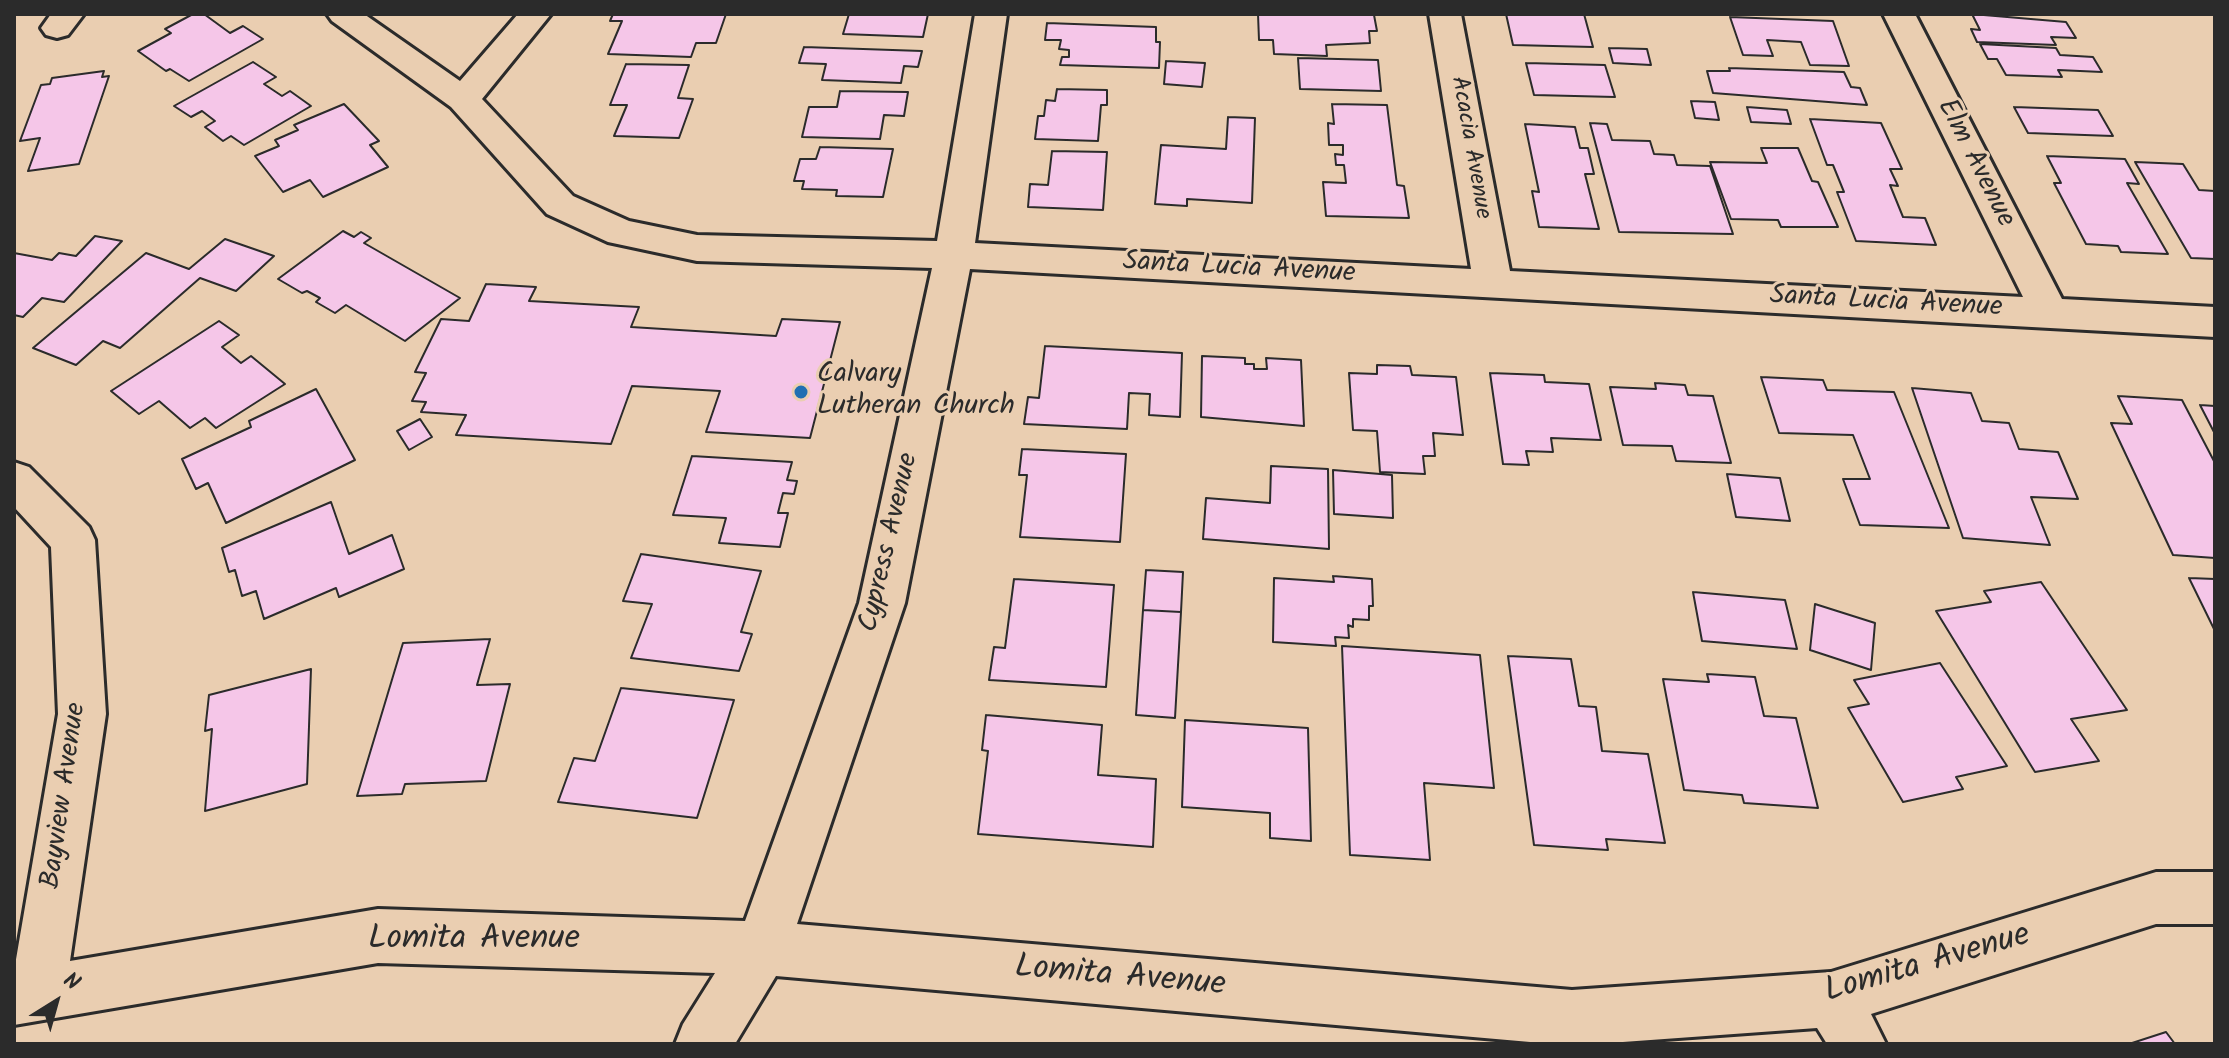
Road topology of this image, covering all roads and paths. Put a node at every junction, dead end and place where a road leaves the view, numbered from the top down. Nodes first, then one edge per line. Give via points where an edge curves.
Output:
1 (343, 14) edge
2 (535, 14) edge
3 (991, 14) edge
4 (1445, 14) edge
5 (1899, 14) edge
6 (463, 99) junction
7 (954, 255) junction
8 (1493, 283) junction
9 (2050, 313) junction
10 (2215, 322) edge
11 (14, 479) edge
12 (2215, 898) edge
13 (762, 948) junction
14 (26, 995) edge
15 (1844, 1021) edge
16 (703, 1044) edge

1 - 6 street, Santa Lucia Avenue
2 - 6 street
3 - 7 street, Cypress Avenue
4 - 8 street, Acacia Avenue
5 - 9 street, Elm Avenue
6 - 7 street, Santa Lucia Avenue via 560,205 621,233 697,248
7 - 8 street, Santa Lucia Avenue
7 - 13 street, Cypress Avenue via 882,603
8 - 9 street, Santa Lucia Avenue
9 - 10 street, Santa Lucia Avenue
11 - 14 street, Bayview Avenue via 73,540 82,714
12 - 15 street, Lomita Avenue via 2156,898
13 - 14 street, Lomita Avenue via 378,936
13 - 15 street, Lomita Avenue via 1572,1018
13 - 16 street, Cypress Avenue

